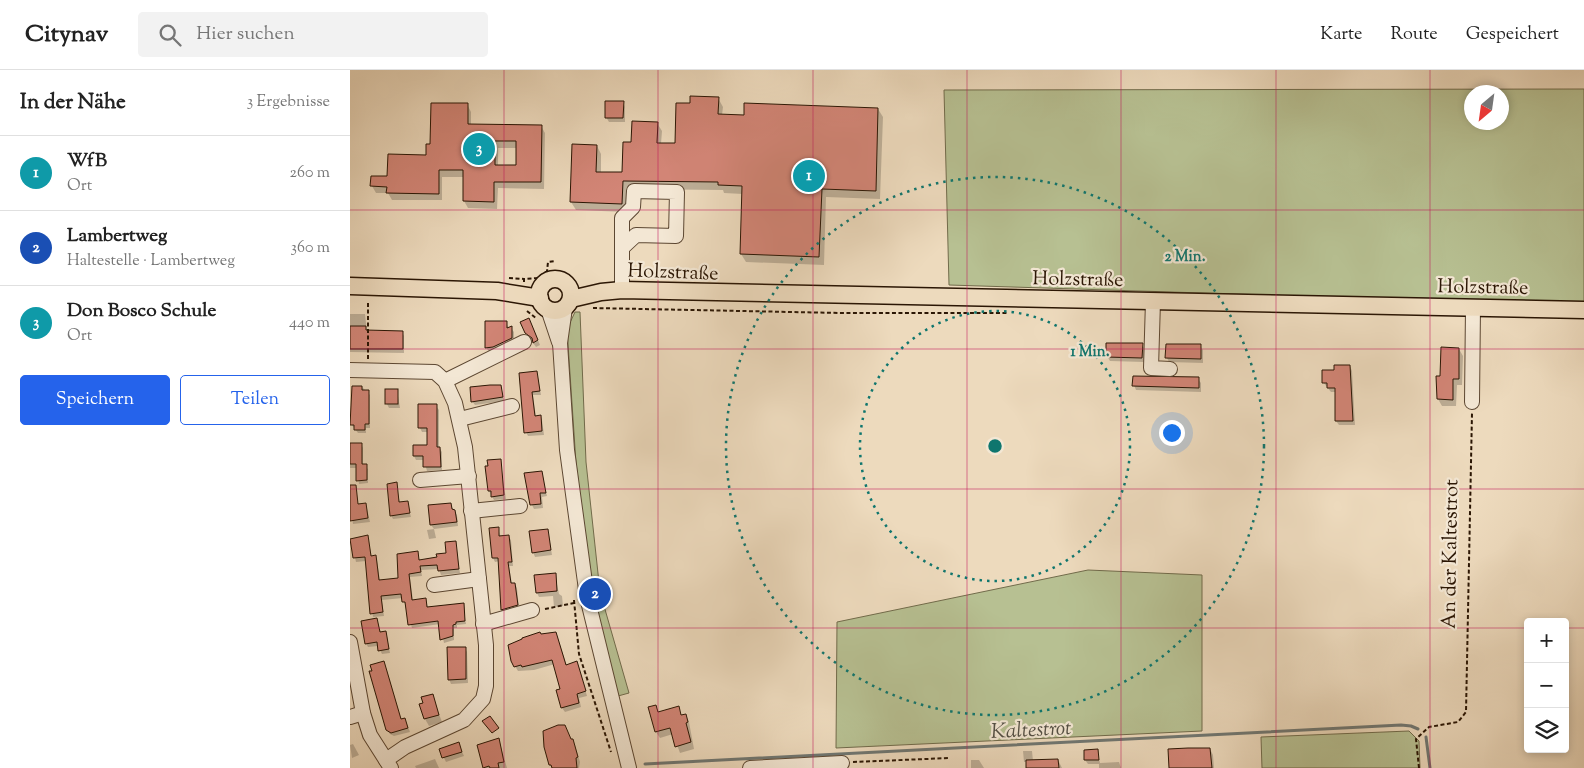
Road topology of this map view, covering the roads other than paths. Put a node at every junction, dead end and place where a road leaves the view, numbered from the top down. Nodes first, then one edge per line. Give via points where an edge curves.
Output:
1 (622, 248) junction
2 (350, 286) edge
3 (622, 290) junction
4 (543, 298) junction
5 (568, 298) junction
6 (1153, 301) junction
7 (1472, 308) junction
8 (1584, 310) edge
9 (524, 342) dead end
10 (560, 343) junction
11 (1170, 369) dead end
12 (350, 370) edge
13 (445, 382) junction
14 (1472, 402) road end
15 (512, 406) dead end
16 (460, 419) junction
17 (469, 476) junction
18 (420, 480) dead end
19 (520, 506) dead end
20 (472, 511) junction
21 (479, 579) junction
22 (434, 586) dead end
23 (532, 610) road end
24 (483, 624) junction
25 (350, 642) edge
26 (356, 715) edge
27 (842, 763) road end
28 (389, 764) edge
29 (629, 768) edge
30 (750, 768) edge

1 - 1 street via 636,235 676,236 677,192 634,191 634,207 622,218
1 - 3 street
2 - 4 main road, Holzstraße via 497,292
3 - 5 main road, Holzstraße
3 - 6 main road, Holzstraße
4 - 5 main road, Holzstraße via 555,311
4 - 5 main road, Holzstraße via 545,282 555,278 562,280
4 - 10 street
5 - 10 street
6 - 7 main road, Holzstraße
6 - 11 street via 1146,368
7 - 8 main road, Holzstraße
7 - 14 street
9 - 13 street
10 - 29 street via 567,450 587,596
12 - 13 street via 429,370
13 - 16 street
15 - 16 street
16 - 17 street
17 - 18 street
17 - 20 street
19 - 20 street
20 - 21 street
21 - 22 street
21 - 24 street
23 - 24 street
24 - 28 street via 486,686 476,709 464,720 406,748
25 - 26 street
26 - 28 street
27 - 30 street

